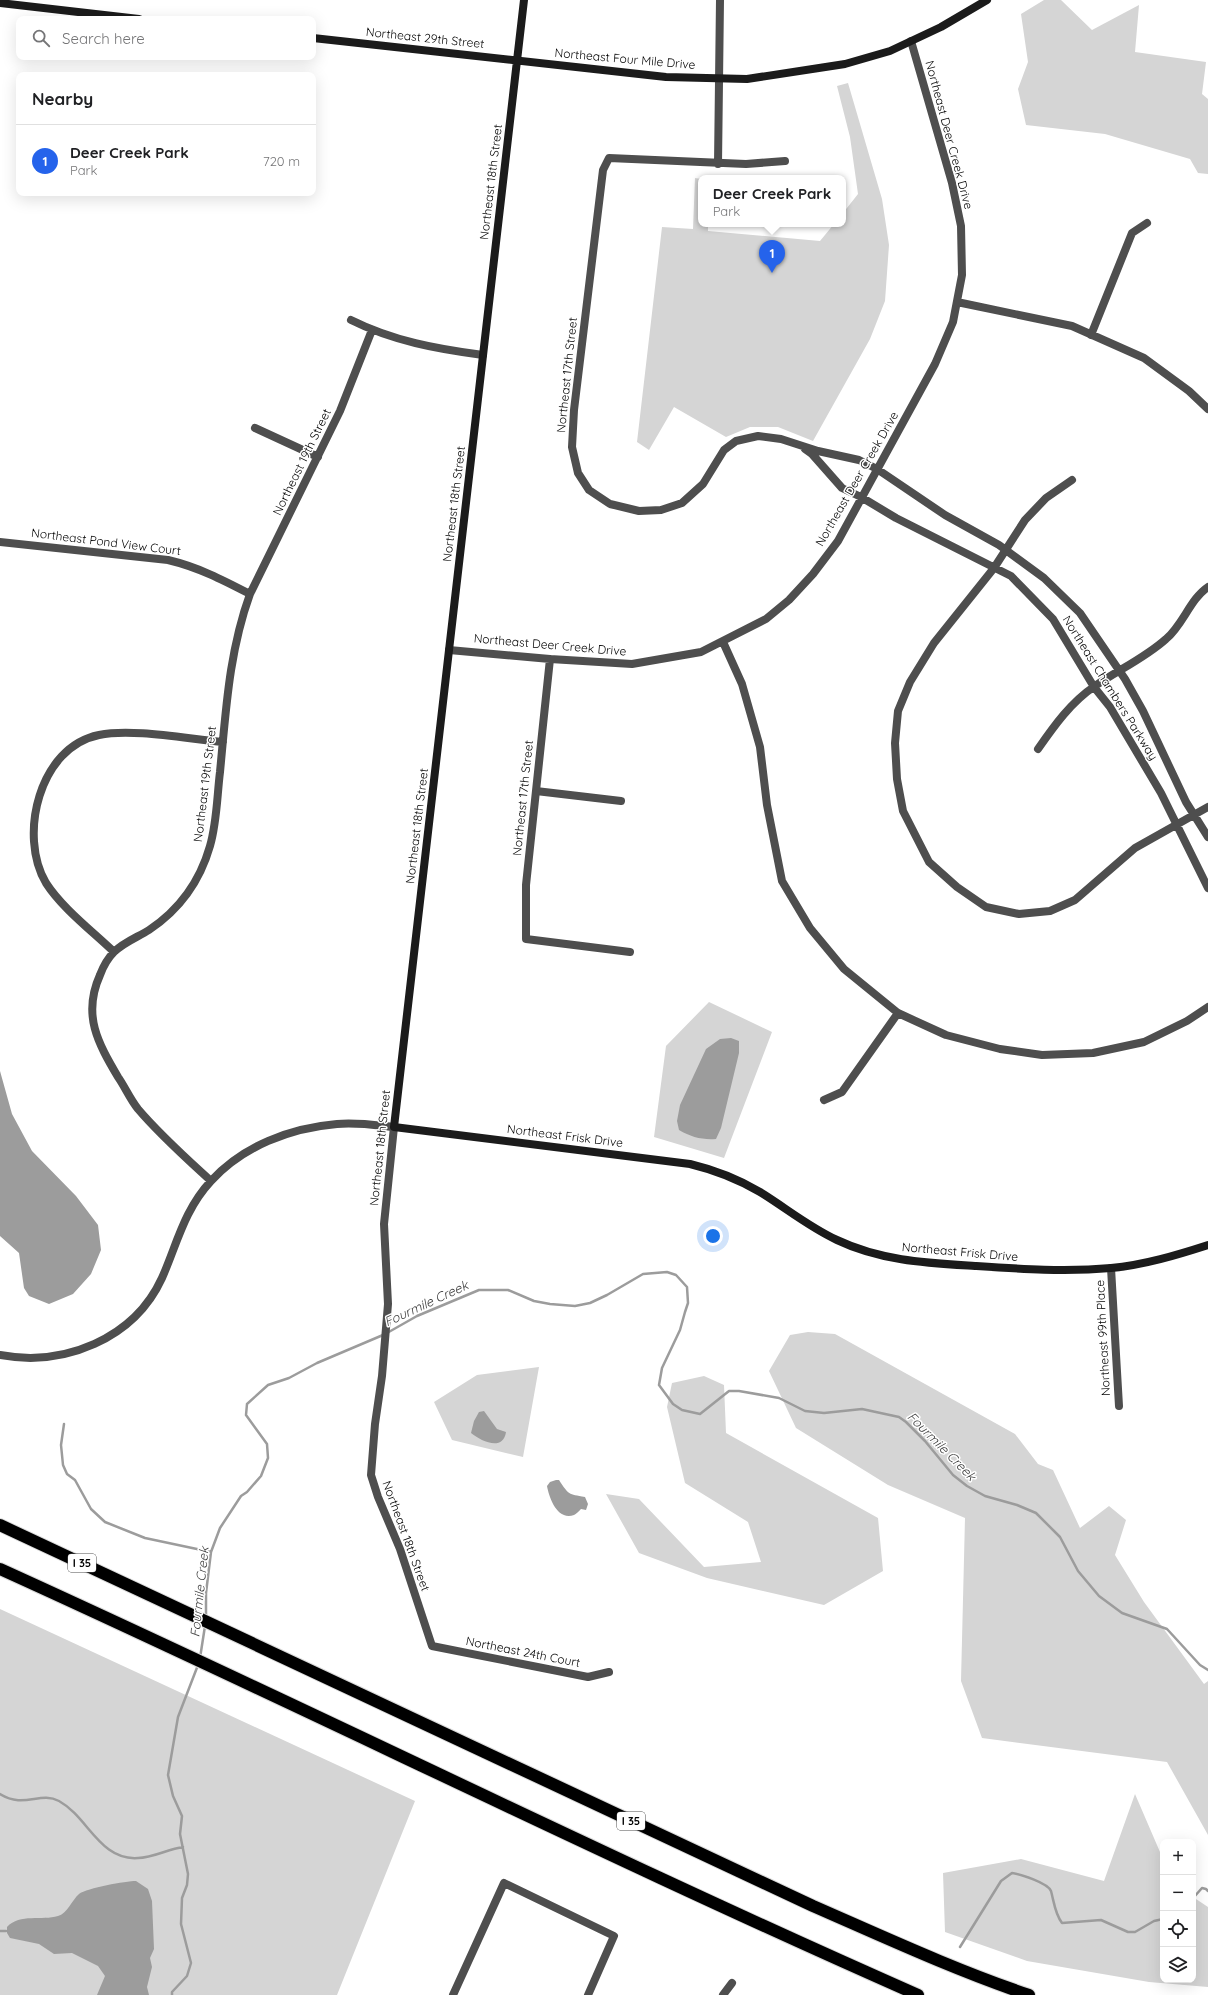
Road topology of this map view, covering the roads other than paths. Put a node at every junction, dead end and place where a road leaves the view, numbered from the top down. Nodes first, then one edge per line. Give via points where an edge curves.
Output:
1 (524, 0) edge
2 (720, 0) edge
3 (987, 0) edge
4 (0, 3) edge
5 (113, 16) edge
6 (316, 38) edge
7 (911, 41) junction
8 (517, 60) junction
9 (533, 62) joint
10 (719, 79) junction
11 (785, 161) dead end
12 (718, 164) junction
13 (1147, 223) dead end
14 (957, 302) junction
15 (351, 320) dead end
16 (372, 330) junction
17 (1092, 335) junction
18 (483, 356) junction
19 (1208, 409) edge
20 (255, 428) dead end
21 (800, 446) junction
22 (318, 457) junction
23 (877, 469) junction
24 (1072, 480) dead end
25 (861, 497) junction
26 (0, 542) edge
27 (1006, 550) junction
28 (994, 568) junction
29 (1208, 587) edge
30 (250, 594) junction
31 (723, 642) junction
32 (449, 650) junction
33 (550, 659) junction
34 (1120, 671) junction
35 (1094, 687) junction
36 (223, 742) junction
37 (1038, 749) dead end
38 (536, 791) junction
39 (621, 801) dead end
40 (1208, 807) edge
41 (1194, 814) junction
42 (1177, 824) junction
43 (1208, 837) edge
44 (1208, 888) edge
45 (114, 952) junction
46 (630, 952) dead end
47 (1208, 1007) edge
48 (898, 1013) junction
49 (824, 1100) dead end
50 (394, 1127) junction
51 (211, 1181) junction
52 (1208, 1245) edge
53 (1111, 1268) junction
54 (0, 1355) edge
55 (1119, 1406) dead end
56 (0, 1525) edge
57 (0, 1569) edge
58 (432, 1646) joint
59 (609, 1672) dead end
60 (732, 1983) dead end
61 (453, 1995) edge
62 (588, 1995) edge
63 (723, 1995) edge
64 (918, 1995) edge
65 (1029, 1995) edge

1 - 8 street, Northeast 18th Street
2 - 10 street
3 - 7 street, Northeast Four Mile Drive
4 - 5 street
6 - 8 street, Northeast 29th Street
7 - 10 street, Northeast Four Mile Drive via 890,51 845,64 747,79
7 - 14 street, Northeast Deer Creek Drive via 952,183 961,226 962,275
8 - 9 street, Northeast 29th Street
8 - 18 street, Northeast 18th Street
9 - 10 street, Northeast Four Mile Drive via 666,77
10 - 12 street
11 - 12 street
12 - 21 street, Northeast 17th Street via 609,158 603,170 574,410 572,447 578,472 589,490 610,504 639,511 661,510 682,503 703,484 724,450 736,441 758,436 781,439
13 - 17 street via 1132,233
14 - 17 street via 1072,326
14 - 23 street, Northeast Deer Creek Drive via 953,322 935,364
15 - 16 street
16 - 18 street via 422,346
16 - 22 street, Northeast 19th Street via 340,411
17 - 19 street via 1144,358
18 - 32 street, Northeast 18th Street
20 - 22 street
21 - 23 street, Northeast 17th Street via 859,460
21 - 25 street, Northeast 17th Street via 812,454 842,488
22 - 30 street, Northeast 19th Street
23 - 25 street, Northeast Deer Creek Drive
23 - 27 street, Northeast Chambers Parkway via 945,515
24 - 27 street via 1046,498 1025,520
25 - 28 street, Northeast Chambers Parkway via 896,518
25 - 31 street, Northeast Deer Creek Drive via 838,541 814,574 766,619
26 - 30 street, Northeast Pond View Court via 168,560 210,573
27 - 28 street
27 - 34 street, Northeast Chambers Parkway via 1044,578 1080,613
28 - 35 street, Northeast Chambers Parkway via 1011,576 1053,619
28 - 42 street via 934,643 910,682 898,711 895,744 897,779 904,810 929,862 957,887 986,907 1019,914 1050,912 1075,900 1135,848
29 - 34 street via 1200,592 1167,638
30 - 36 street, Northeast 19th Street via 235,641
31 - 33 street, Northeast Deer Creek Drive via 701,652 632,664
31 - 48 street via 742,684 760,747 782,881 810,928 844,969
32 - 33 street, Northeast Deer Creek Drive
32 - 50 street, Northeast 18th Street
33 - 38 street, Northeast 17th Street
34 - 35 street
34 - 41 street, Northeast Chambers Parkway via 1143,710
35 - 37 street via 1058,720
35 - 42 street, Northeast Chambers Parkway via 1110,707
36 - 45 street, Northeast 19th Street via 214,831 210,848 195,882 174,910
36 - 45 street via 130,733 98,735 83,740 61,756 45,779 38,801 34,831 34,845 40,870 60,900
38 - 39 street
38 - 46 street, Northeast 17th Street via 526,885 526,939
40 - 41 street
41 - 42 street
41 - 43 street, Northeast Chambers Parkway
42 - 44 street, Northeast Chambers Parkway
45 - 51 street, Northeast 19th Street via 101,972 92,998 96,1036 137,1107 151,1124
47 - 48 street via 1187,1021 1144,1042 1093,1053 1042,1055 1000,1049 946,1035
48 - 49 street via 842,1092
50 - 51 street, Northeast Frisk Drive via 338,1124 285,1134 252,1149
50 - 53 street, Northeast Frisk Drive via 690,1164 711,1169 759,1191 837,1240 885,1257 922,1263 1053,1271
50 - 58 street, Northeast 18th Street via 384,1224 388,1304 371,1475 400,1549
51 - 54 street, Northeast Frisk Drive via 181,1227 156,1290 146,1305 125,1325 95,1344 66,1354 26,1358
52 - 53 street, Northeast Frisk Drive via 1173,1256
53 - 55 street, Northeast 99th Place
56 - 65 highway, I 35 via 820,1909 945,1964
57 - 64 highway via 158,1640 744,1917
58 - 59 street, Northeast 24th Court via 588,1677
60 - 63 street
61 - 62 street via 504,1883 614,1936

